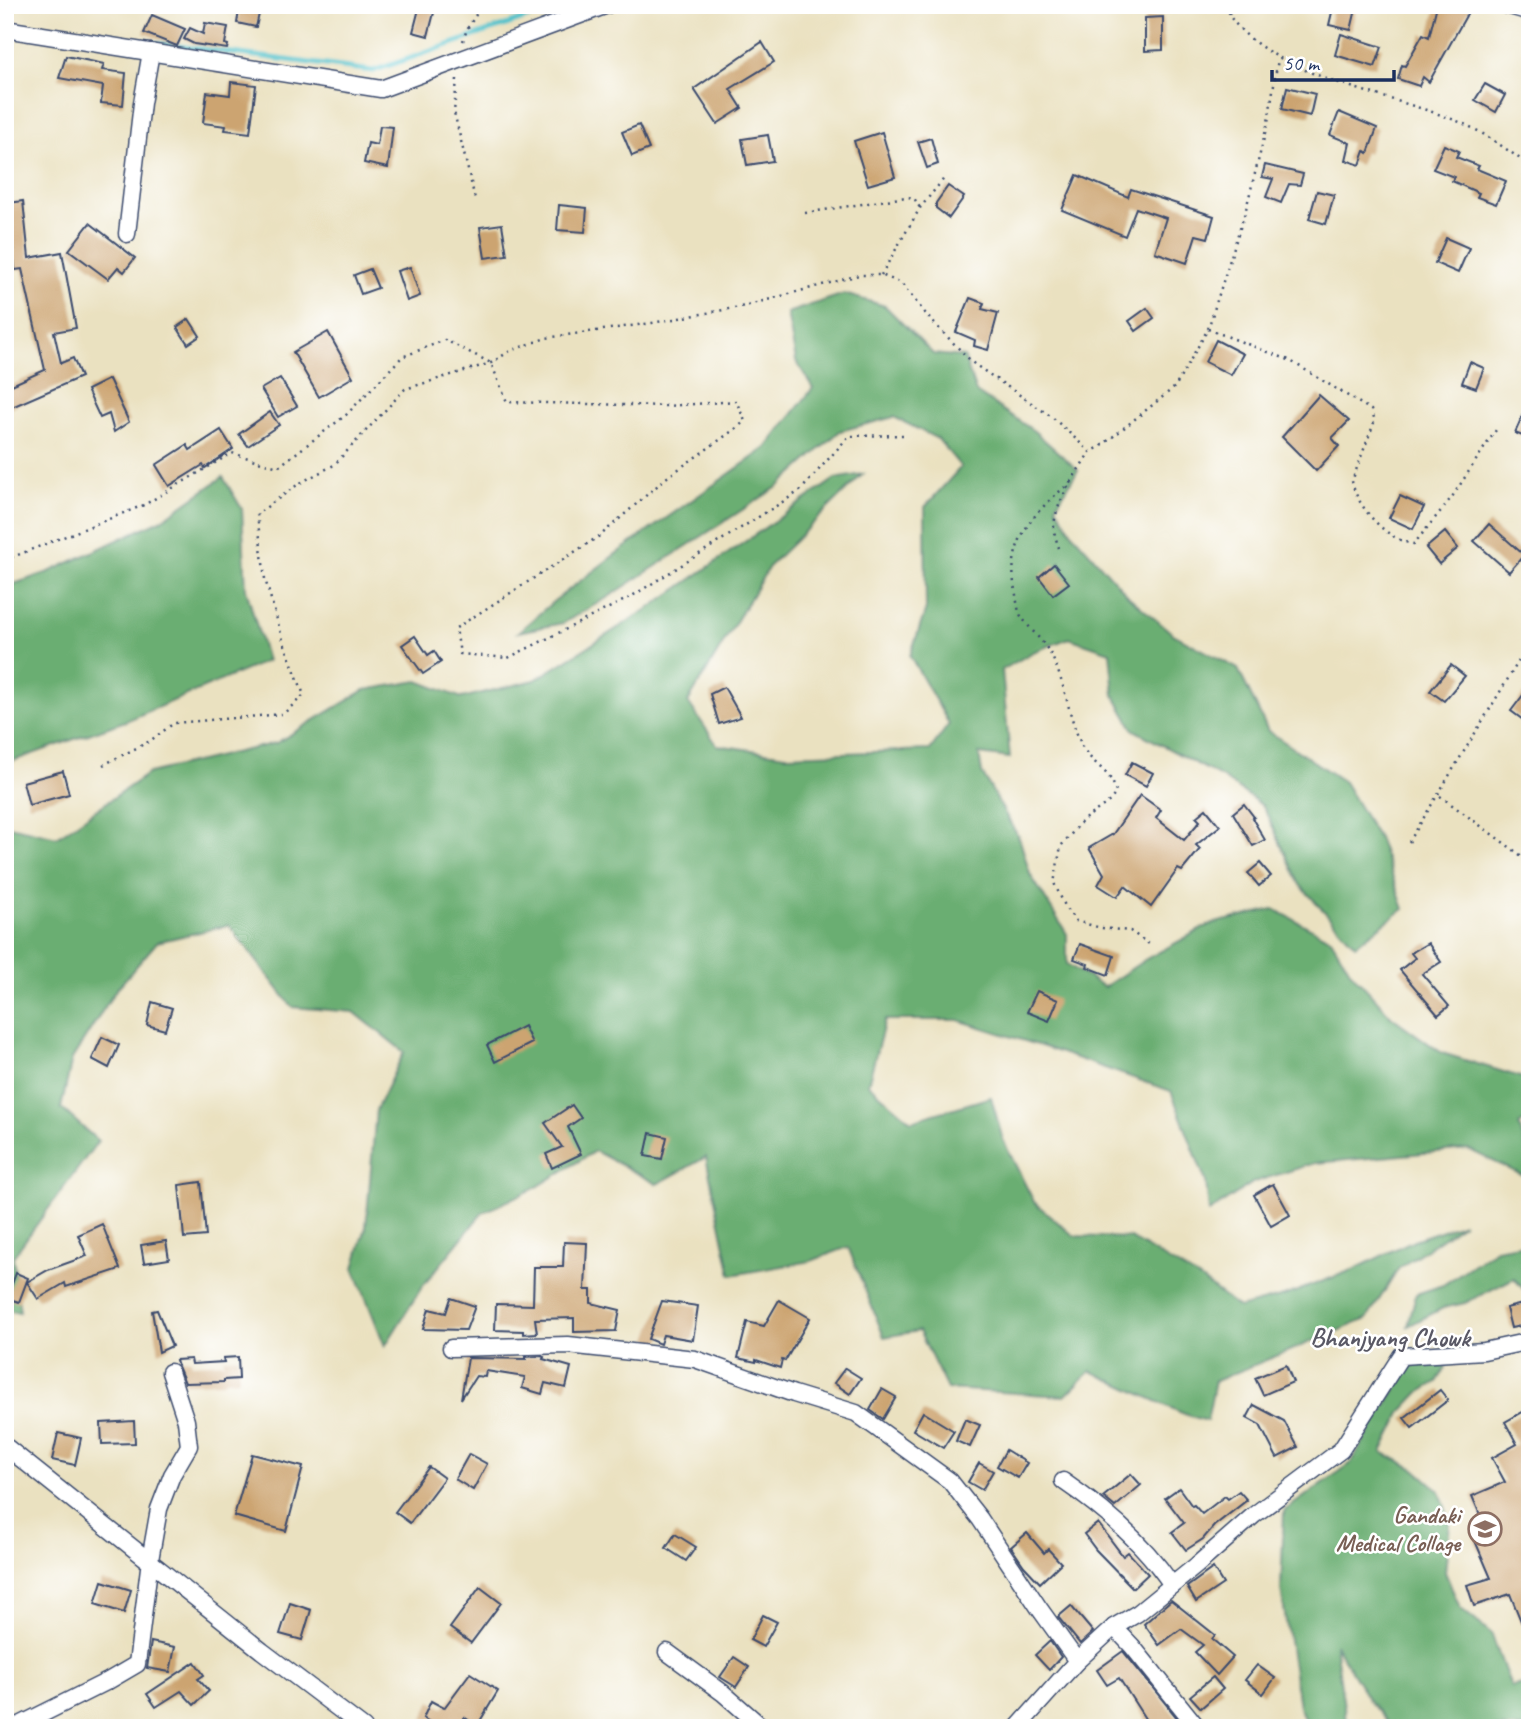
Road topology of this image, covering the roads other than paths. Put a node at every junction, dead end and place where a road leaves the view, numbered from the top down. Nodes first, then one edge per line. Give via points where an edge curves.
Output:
1 (607, 5) edge
2 (1506, 5) edge
3 (1530, 12) edge
4 (5, 29) edge
5 (151, 52) junction
6 (127, 234) dead end
7 (1530, 1341) edge
8 (452, 1348) dead end
9 (170, 1372) dead end
10 (5, 1446) edge
11 (1063, 1481) dead end
12 (149, 1560) junction
13 (1172, 1585) junction
14 (1114, 1627) junction
15 (667, 1652) dead end
16 (1077, 1661) junction
17 (14, 1728) edge
18 (364, 1728) edge
19 (763, 1728) edge
20 (1017, 1728) edge
21 (1198, 1728) edge

1 - 5 street via 381,89
2 - 3 street
4 - 5 street
5 - 6 street
7 - 13 street via 1484,1351 1401,1356 1341,1450 1254,1515
8 - 16 street via 568,1345 695,1359 856,1413 950,1481
9 - 12 street via 190,1446 159,1509
10 - 12 street
11 - 13 street via 1122,1526
12 - 17 street via 137,1664
12 - 18 street
13 - 14 street
14 - 16 street
14 - 21 street
15 - 19 street
16 - 20 street

